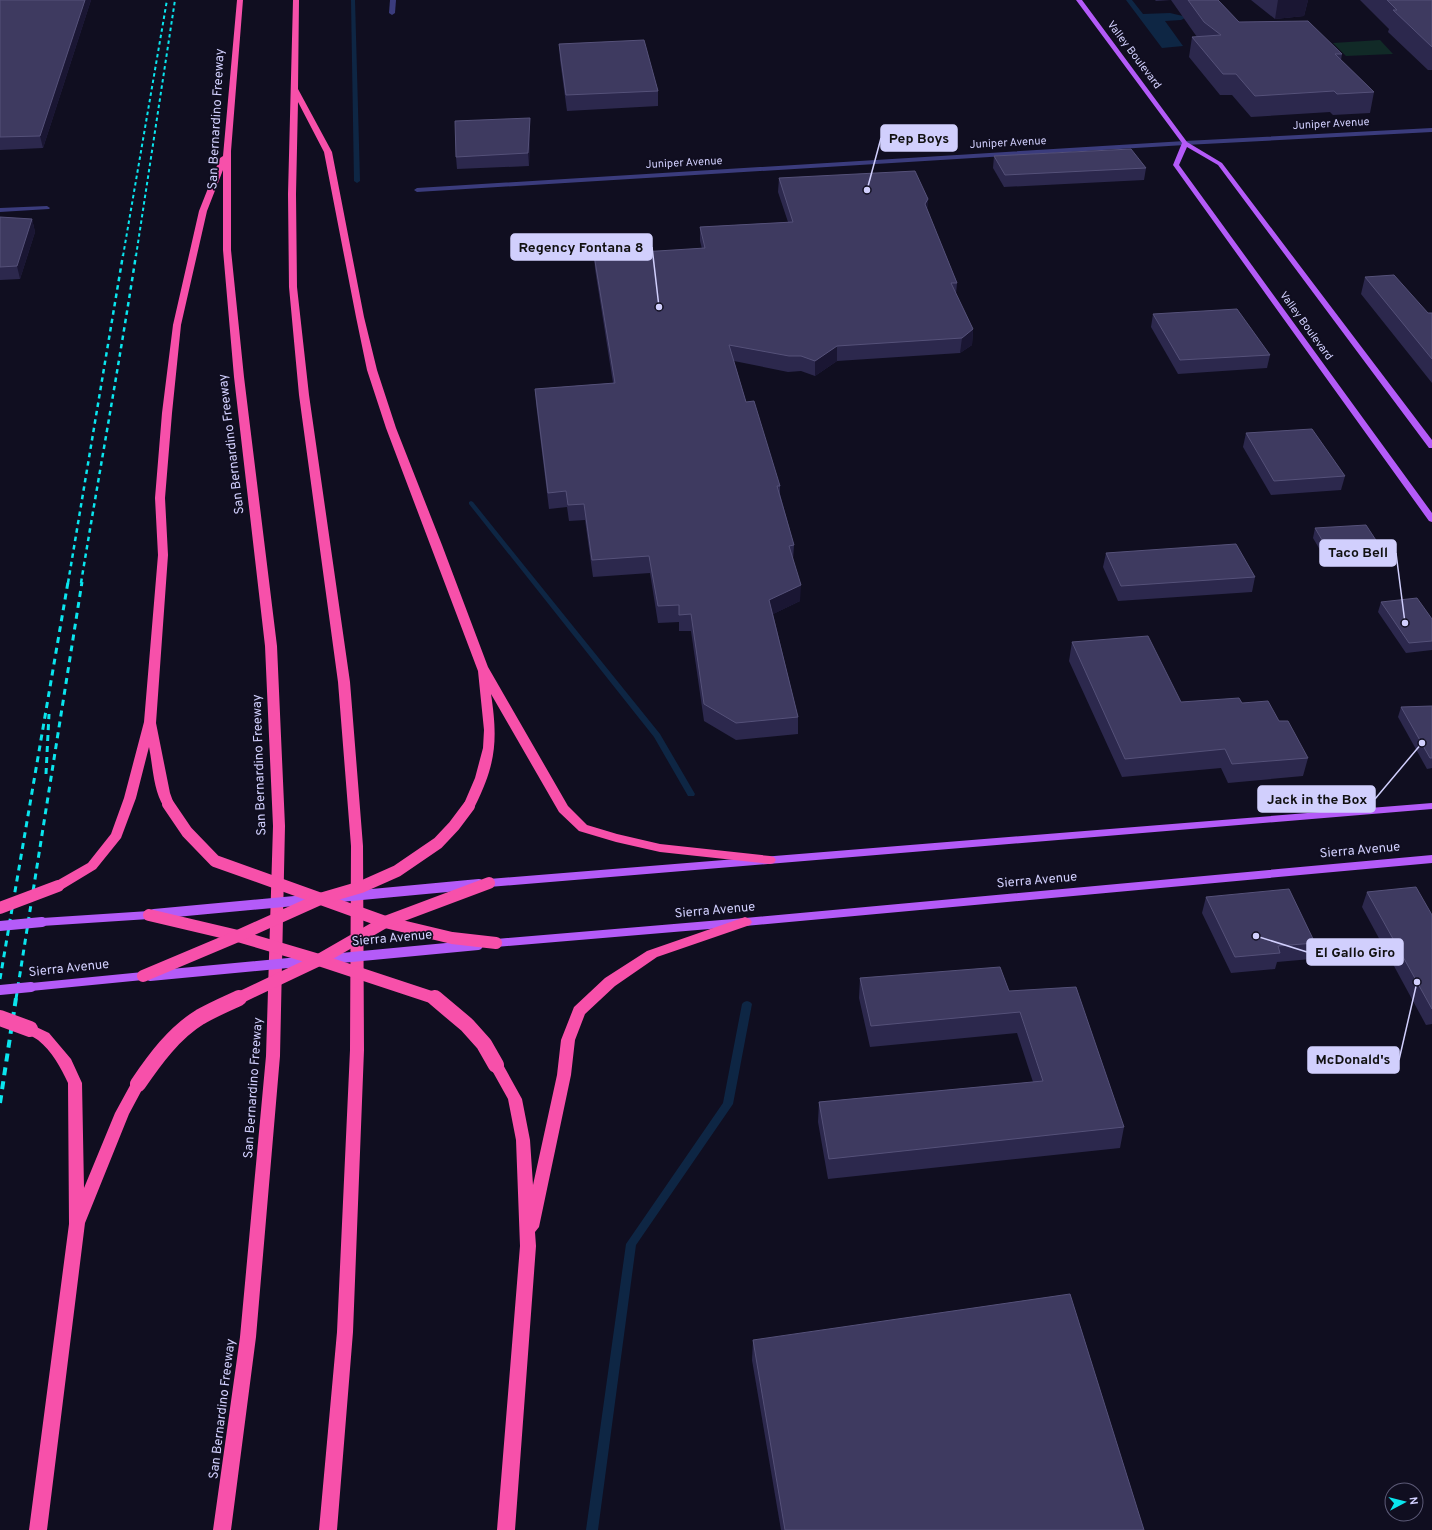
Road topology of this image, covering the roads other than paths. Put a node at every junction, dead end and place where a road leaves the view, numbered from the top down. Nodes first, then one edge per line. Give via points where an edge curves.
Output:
1 (240, 0) edge
2 (296, 0) edge
3 (393, 0) edge
4 (1079, 0) edge
5 (392, 14) dead end
6 (293, 88) junction
7 (1432, 130) edge
8 (1185, 143) junction
9 (227, 151) junction
10 (417, 190) dead end
11 (47, 208) dead end
12 (0, 210) edge
13 (1432, 446) edge
14 (1432, 519) edge
15 (482, 667) junction
16 (150, 722) junction
17 (1432, 806) edge
18 (1432, 859) edge
19 (770, 860) junction
20 (489, 883) junction
21 (320, 899) junction
22 (0, 908) edge
23 (149, 915) junction
24 (385, 922) junction
25 (745, 922) junction
26 (0, 926) edge
27 (238, 936) junction
28 (496, 943) junction
29 (319, 960) junction
30 (143, 976) junction
31 (0, 990) edge
32 (0, 1018) edge
33 (77, 1224) junction
34 (528, 1246) junction
35 (38, 1530) edge
36 (222, 1530) edge
37 (328, 1530) edge
38 (506, 1530) edge

1 - 9 highway, San Bernardino Freeway
2 - 6 highway
3 - 5 street
4 - 8 main road, Valley Boulevard
6 - 15 highway via 328,152 372,370 391,428
6 - 37 highway via 293,287 304,395 344,682 358,846 357,1050 345,1332
7 - 8 street, Juniper Avenue
8 - 10 street, Juniper Avenue
8 - 13 main road, Valley Boulevard via 1220,164
8 - 14 main road, Valley Boulevard via 1176,165
9 - 16 highway via 203,211 177,325 160,498 163,555
9 - 36 highway, San Bernardino Freeway via 227,250 239,377 271,646 279,826 273,1056 248,1337
11 - 12 street
15 - 19 highway via 563,809 583,828 598,834 660,848
15 - 21 highway, bridge via 489,747 478,789 469,806 438,842 397,871 361,887
16 - 21 highway, bridge via 168,804 187,832 214,861
16 - 22 highway, bridge via 117,835 92,866 58,886
17 - 19 main road
18 - 25 main road, Sierra Avenue
19 - 20 main road
20 - 21 main road, bridge
20 - 24 highway, bridge
21 - 23 main road, bridge
21 - 24 highway, bridge
21 - 27 highway, bridge
23 - 26 main road, bridge
23 - 27 highway, bridge
24 - 28 highway, bridge via 452,938
24 - 29 highway, bridge
25 - 28 main road, Sierra Avenue
25 - 34 highway via 652,954 610,982 579,1011 568,1040 564,1075
27 - 29 highway, bridge
27 - 30 highway, bridge
28 - 29 main road, Sierra Avenue, bridge
29 - 30 main road, Sierra Avenue, bridge
29 - 33 highway, bridge via 200,1017 174,1038 153,1061 122,1113
29 - 34 highway, bridge via 437,999 484,1044 515,1099 523,1140
30 - 31 main road, Sierra Avenue, bridge
32 - 33 highway, bridge via 44,1037 66,1063 75,1083
33 - 35 highway
34 - 38 highway

